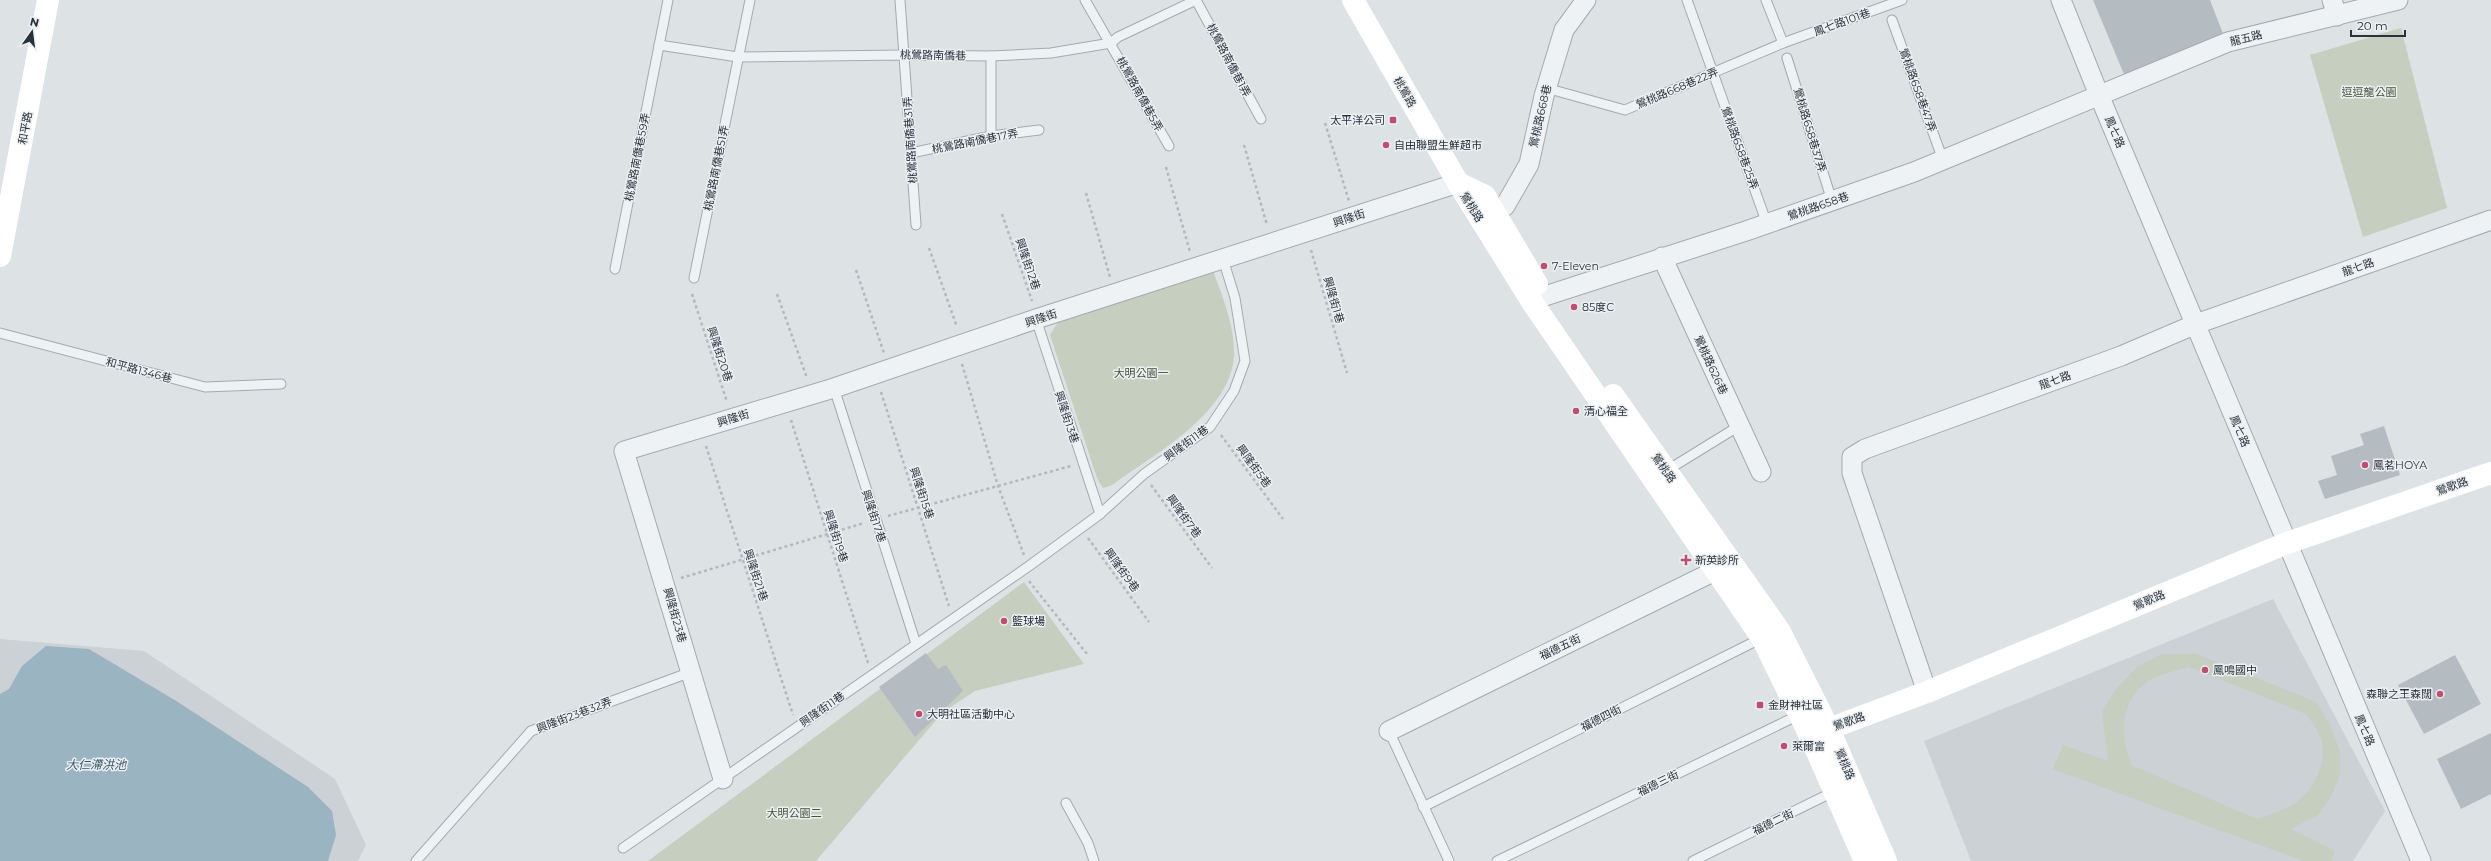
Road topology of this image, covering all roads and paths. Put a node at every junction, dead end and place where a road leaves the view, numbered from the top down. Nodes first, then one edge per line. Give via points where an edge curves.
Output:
1 (48, 0) edge
2 (668, 0) edge
3 (750, 0) edge
4 (900, 0) edge
5 (1085, 0) edge
6 (1196, 0) edge
7 (1353, 0) edge
8 (1586, 0) edge
9 (1687, 0) edge
10 (1766, 0) edge
11 (1902, 0) edge
12 (2061, 0) edge
13 (2398, 0) edge
14 (2334, 8) edge
15 (1892, 20) dead end
16 (1111, 43) junction
17 (1783, 43) junction
18 (660, 45) junction
19 (904, 55) junction
20 (991, 56) junction
21 (738, 57) junction
22 (1787, 58) dead end
23 (1713, 73) junction
24 (1546, 88) junction
25 (2099, 95) junction
26 (1261, 119) dead end
27 (1325, 123) dead end
28 (1039, 130) dead end
29 (991, 136) junction
30 (1244, 145) dead end
31 (1169, 146) dead end
32 (911, 153) junction
33 (1943, 160) junction
34 (1166, 168) dead end
35 (1458, 183) junction
36 (1086, 193) dead end
37 (1832, 201) junction
38 (1002, 214) dead end
39 (1354, 217) junction
40 (1490, 220) junction
41 (2491, 220) edge
42 (1766, 224) junction
43 (916, 225) dead end
44 (1306, 232) junction
45 (1272, 243) junction
46 (929, 248) dead end
47 (0, 256) edge
48 (1662, 257) junction
49 (1223, 259) junction
50 (615, 268) dead end
51 (1194, 268) junction
52 (856, 270) dead end
53 (694, 278) dead end
54 (692, 294) dead end
55 (777, 294) dead end
56 (1115, 294) junction
57 (1538, 299) junction
58 (1037, 319) junction
59 (2196, 324) junction
60 (0, 333) edge
61 (960, 345) junction
62 (882, 371) junction
63 (1347, 373) dead end
64 (281, 384) dead end
65 (834, 388) junction
66 (813, 394) junction
67 (786, 402) junction
68 (732, 418) junction
69 (1213, 423) junction
70 (1739, 426) junction
71 (701, 428) junction
72 (624, 451) joint
73 (1666, 471) junction
74 (1760, 472) dead end
75 (2491, 473) edge
76 (1144, 474) junction
77 (1100, 514) junction
78 (1283, 519) dead end
79 (1081, 528) junction
80 (2287, 543) junction
81 (1722, 567) junction
82 (1025, 568) junction
83 (1212, 568) dead end
84 (952, 618) junction
85 (1150, 622) dead end
86 (1770, 634) junction
87 (916, 644) junction
88 (1087, 654) dead end
89 (691, 672) junction
90 (872, 674) junction
91 (1927, 692) junction
92 (1809, 710) junction
93 (797, 727) junction
94 (1389, 731) joint
95 (1819, 732) junction
96 (723, 779) junction
97 (1844, 787) junction
98 (1066, 802) dead end
99 (1423, 807) junction
100 (623, 848) dead end
101 (416, 861) edge
102 (1094, 861) edge
103 (1449, 861) edge
104 (1497, 861) edge
105 (1693, 861) edge
106 (1865, 861) edge
107 (1886, 861) edge
108 (2421, 861) edge

1 - 47 main road, 和平路
2 - 18 lane, 桃鶯路南僑巷59弄
3 - 21 lane, 桃鶯路南僑巷51弄
4 - 19 lane, 桃鶯路南僑巷31弄
5 - 16 lane, 桃鶯路南僑巷5弄
6 - 16 lane, 桃鶯路南僑巷 via 1118,37
6 - 26 lane, 桃鶯路南僑巷1弄
7 - 35 main road, 桃鶯路
8 - 24 street, 鶯桃路668巷 via 1564,30
9 - 23 lane, 鶯桃路658巷25弄
10 - 17 lane
11 - 17 lane, 鳳七路101巷
12 - 25 street, 鳳七路
13 - 14 street, 龍五路
14 - 25 street, 龍五路 via 2228,42
15 - 33 lane, 鶯桃路658巷47弄
16 - 20 lane, 桃鶯路南僑巷 via 1051,53
16 - 31 lane, 桃鶯路南僑巷5弄
17 - 23 lane, 鶯桃路668巷22弄
18 - 21 lane, 桃鶯路南僑巷
18 - 50 lane, 桃鶯路南僑巷59弄
19 - 20 lane, 桃鶯路南僑巷
19 - 21 lane, 桃鶯路南僑巷
19 - 32 lane, 桃鶯路南僑巷31弄
20 - 29 lane
21 - 53 lane, 桃鶯路南僑巷51弄
22 - 37 lane, 鶯桃路658巷37弄
23 - 24 lane, 鶯桃路668巷22弄 via 1625,110
23 - 42 lane, 鶯桃路658巷25弄
24 - 40 street, 鶯桃路668巷 via 1529,164 1505,206
25 - 33 street, 鶯桃路658巷
25 - 59 street, 鳳七路
27 - 39 path
28 - 29 lane, 桃鶯路南僑巷17弄
29 - 32 lane, 桃鶯路南僑巷17弄
30 - 45 path
32 - 43 lane, 桃鶯路南僑巷31弄
33 - 37 street, 鶯桃路658巷
34 - 51 path
35 - 39 street, 興隆街
35 - 40 main road, 鶯桃路 via 1485,196
36 - 56 path
37 - 42 street, 鶯桃路658巷
38 - 58 path, 興隆街12巷
39 - 44 street, 興隆街
40 - 57 main road, 鶯桃路
41 - 59 street, 龍七路
42 - 48 street, 鶯桃路658巷
44 - 45 street, 興隆街
44 - 63 path, 興隆街1巷
45 - 49 street, 興隆街
46 - 61 path
48 - 57 street, 鶯桃路658巷
48 - 70 street, 鶯桃路626巷
49 - 51 street, 興隆街
49 - 69 lane, 興隆街11巷 via 1235,298 1245,361 1234,391
51 - 56 street, 興隆街
52 - 62 path, 興隆街15巷
54 - 68 path, 興隆街20巷
55 - 66 path
56 - 58 street, 興隆街
57 - 73 main road, 鶯桃路
57 - 81 main road, 鶯桃路
58 - 61 street, 興隆街
58 - 77 lane, 興隆街13巷
59 - 80 street, 鳳七路
59 - 91 street, 龍七路 via 2121,356 1865,449 1852,457 1852,473
60 - 64 lane, 和平路1346巷 via 205,387
61 - 62 street, 興隆街
61 - 82 path via 998,486
62 - 65 street, 興隆街
62 - 84 path, 興隆街15巷
65 - 66 street, 興隆街
65 - 87 lane, 興隆街17巷
66 - 67 street, 興隆街
67 - 68 street, 興隆街
67 - 90 path, 興隆街19巷
68 - 71 street, 興隆街
69 - 76 lane, 興隆街11巷
69 - 78 path, 興隆街5巷
70 - 73 lane
70 - 74 street, 鶯桃路626巷
71 - 72 street, 興隆街
71 - 93 path, 興隆街21巷
72 - 89 street, 興隆街23巷
73 - 81 main road, 鶯桃路
75 - 80 main road, 鶯歌路
76 - 77 lane, 興隆街11巷
76 - 83 path, 興隆街7巷
77 - 79 lane, 興隆街11巷
79 - 82 lane, 興隆街11巷
79 - 85 path, 興隆街9巷
80 - 91 main road, 鶯歌路
80 - 108 street, 鳳七路
81 - 86 main road, 鶯桃路
81 - 94 street, 福德五街
82 - 84 lane, 興隆街11巷
82 - 88 path
84 - 87 lane, 興隆街11巷
86 - 92 main road, 鶯桃路
86 - 99 lane, 福德四街
87 - 90 lane, 興隆街11巷
89 - 96 street, 興隆街23巷
89 - 101 lane, 興隆街23巷32弄 via 530,731
90 - 93 lane, 興隆街11巷
91 - 95 main road, 鶯歌路
92 - 95 main road, 鶯桃路
92 - 104 lane, 福德三街
93 - 96 lane, 興隆街11巷
94 - 99 lane
95 - 97 main road, 鶯桃路
96 - 100 lane, 興隆街11巷
97 - 105 lane, 福德二街
97 - 106 main road, 鶯桃路
97 - 107 main road, 鶯桃路
98 - 102 lane
99 - 103 lane

